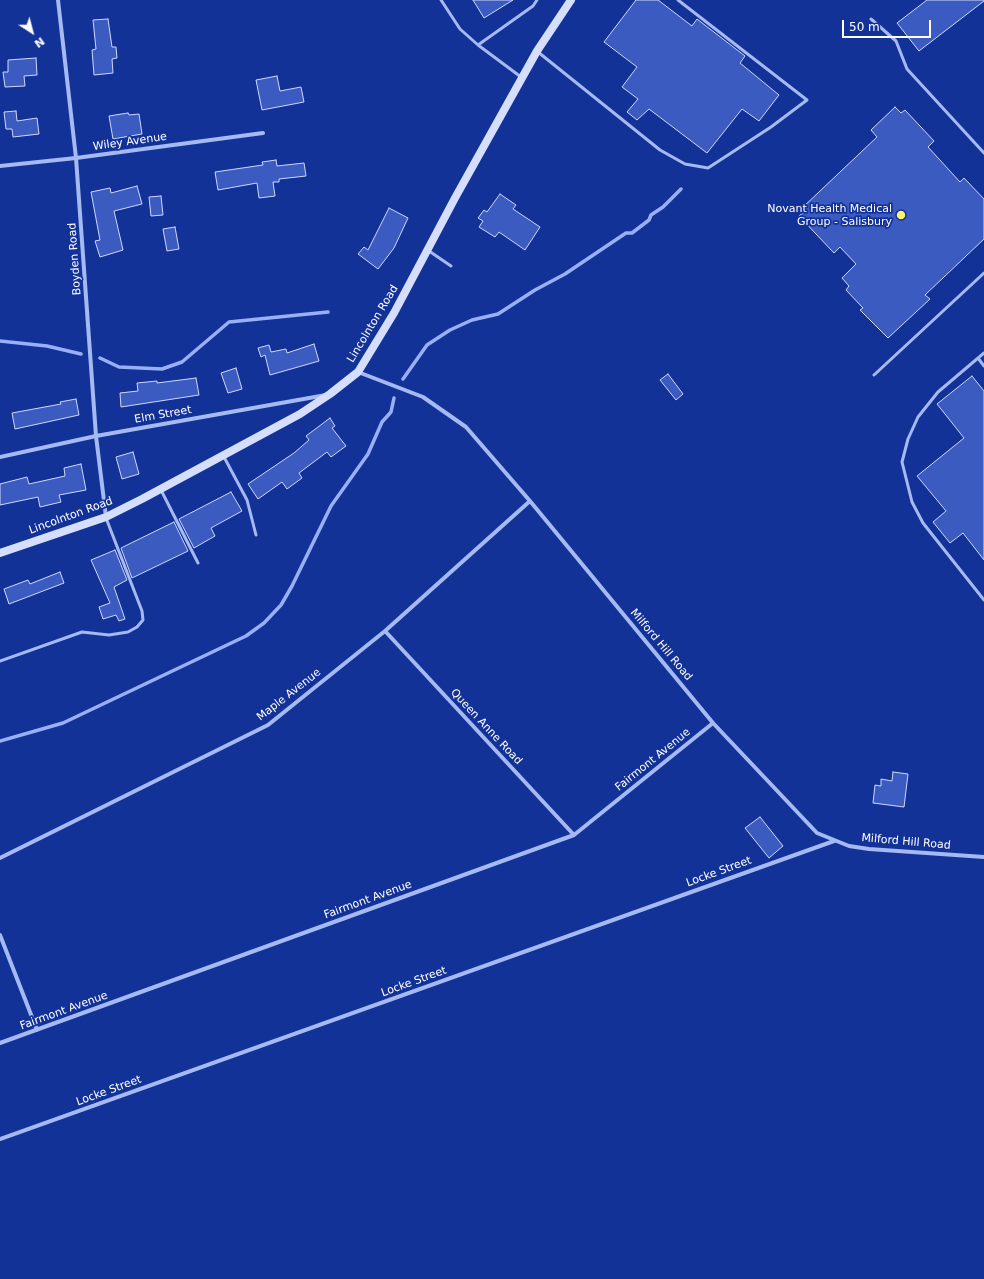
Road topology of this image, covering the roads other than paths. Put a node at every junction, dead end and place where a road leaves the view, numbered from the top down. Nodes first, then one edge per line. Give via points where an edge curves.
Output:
1 (58, 0) edge
2 (440, 0) edge
3 (537, 0) edge
4 (571, 0) edge
5 (678, 0) edge
6 (871, 19) dead end
7 (478, 45) junction
8 (537, 51) junction
9 (522, 78) junction
10 (263, 133) dead end
11 (984, 153) edge
12 (76, 158) junction
13 (0, 166) edge
14 (428, 250) junction
15 (451, 266) dead end
16 (984, 273) edge
17 (984, 353) edge
18 (978, 358) junction
19 (984, 366) edge
20 (358, 372) junction
21 (874, 375) dead end
22 (330, 394) junction
23 (96, 436) junction
24 (223, 455) junction
25 (0, 457) edge
26 (161, 489) junction
27 (530, 501) junction
28 (106, 517) junction
29 (256, 535) dead end
30 (0, 553) edge
31 (198, 563) dead end
32 (984, 600) edge
33 (385, 630) junction
34 (0, 661) edge
35 (713, 723) junction
36 (574, 835) junction
37 (834, 841) junction
38 (984, 857) edge
39 (0, 858) edge
40 (0, 935) edge
41 (37, 1030) junction
42 (0, 1043) edge
43 (0, 1140) edge

1 - 12 street, Boyden Road
2 - 7 lane via 460,29
3 - 7 lane via 533,6
4 - 8 street, Lincolnton Road
5 - 8 lane via 807,100 708,168 685,164 660,150
6 - 11 lane via 896,41 907,69
7 - 9 lane
8 - 9 street, Lincolnton Road
9 - 14 street, Lincolnton Road
10 - 12 street, Wiley Avenue
12 - 13 street, Wiley Avenue
12 - 23 street, Boyden Road
14 - 15 lane
14 - 20 street, Lincolnton Road
16 - 21 lane
17 - 18 lane
18 - 19 lane
18 - 32 lane via 938,392 918,418 908,439 902,462 912,502 923,523
20 - 22 street, Lincolnton Road
20 - 27 street, Milford Hill Road via 423,397 466,427
22 - 23 street, Elm Street
22 - 24 street, Lincolnton Road via 300,414
23 - 25 street, Elm Street
23 - 28 street, Boyden Road
24 - 26 street, Lincolnton Road
24 - 29 lane via 247,500
26 - 28 street, Lincolnton Road
26 - 31 lane
27 - 33 street, Maple Avenue
27 - 35 street, Milford Hill Road
28 - 30 street, Lincolnton Road
28 - 34 lane via 144,620 128,632 109,635 82,632
33 - 36 street, Queen Anne Road
33 - 39 street, Maple Avenue via 268,725
35 - 36 street, Fairmont Avenue
35 - 37 street, Milford Hill Road via 805,822 817,833
36 - 41 street, Fairmont Avenue
37 - 38 street, Milford Hill Road via 868,849
37 - 43 street, Locke Street
40 - 41 street
41 - 42 street, Fairmont Avenue

